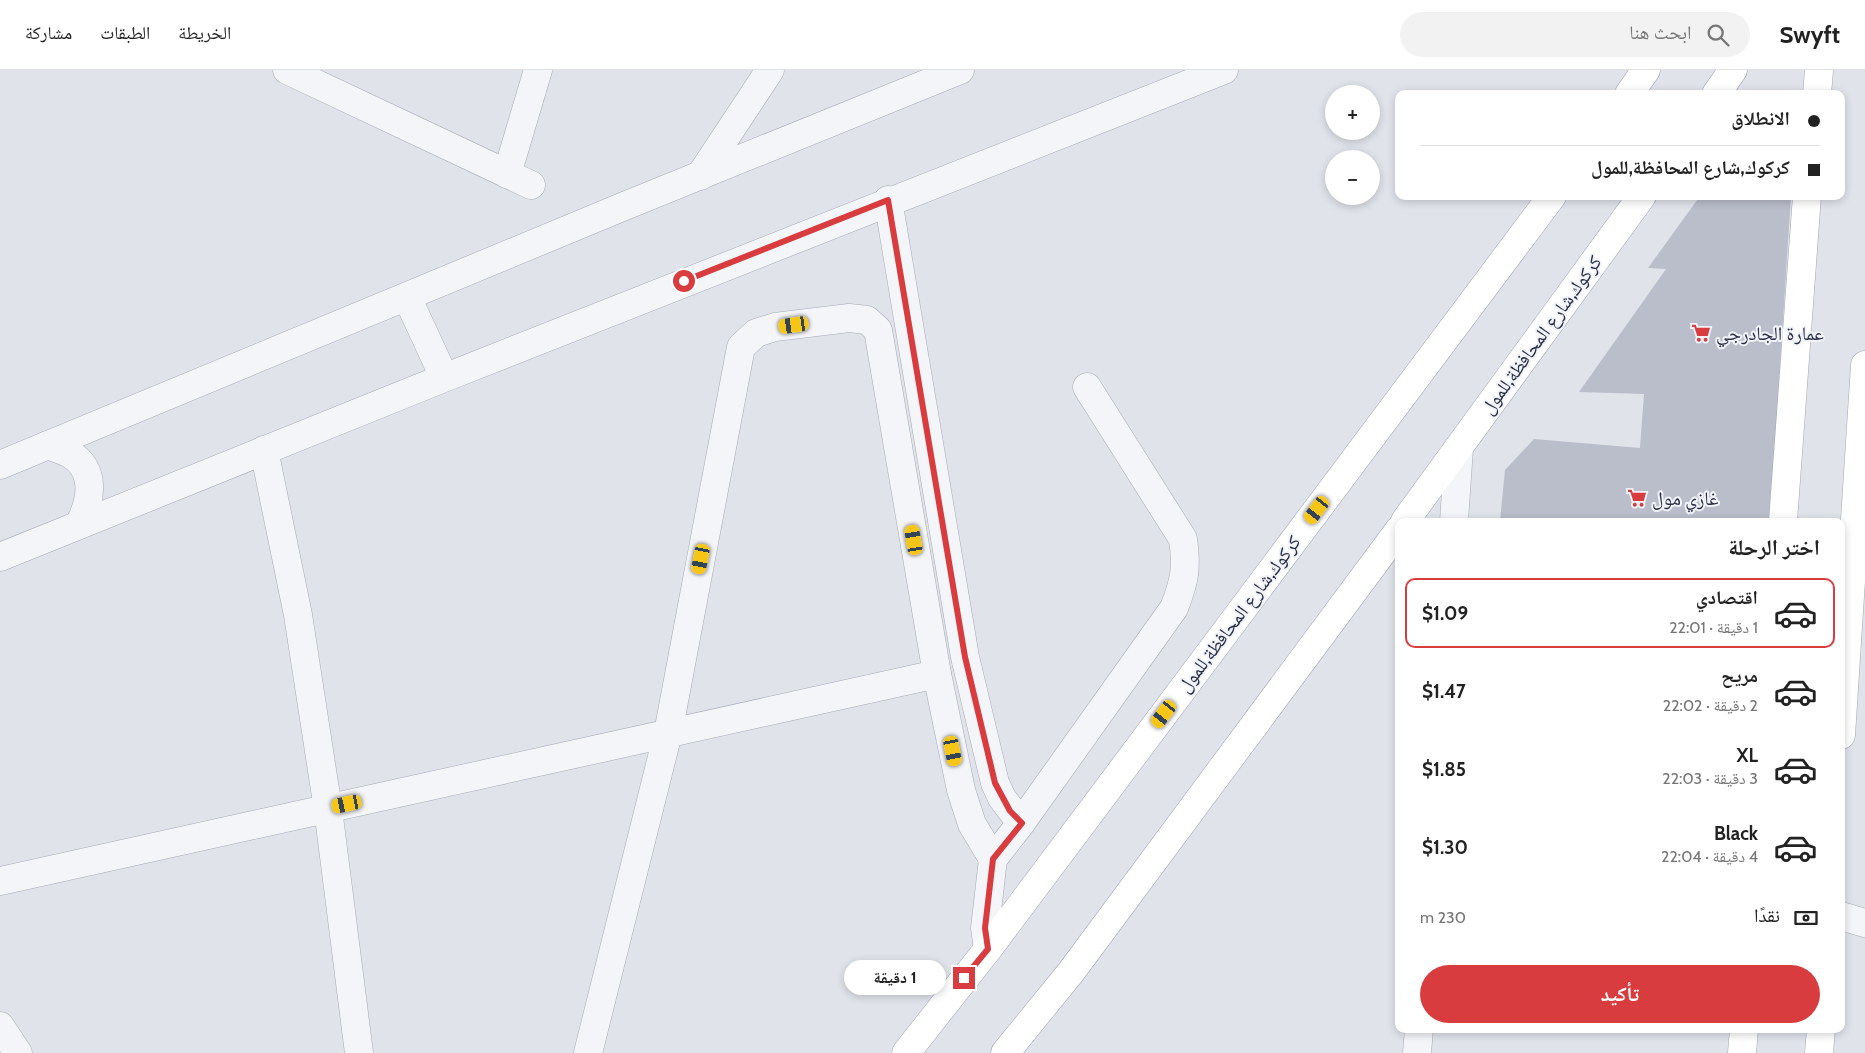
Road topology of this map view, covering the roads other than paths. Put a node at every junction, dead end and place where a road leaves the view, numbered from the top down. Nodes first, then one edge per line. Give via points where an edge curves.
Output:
1 (287, 70) edge
2 (538, 70) edge
3 (770, 70) edge
4 (960, 70) edge
5 (1224, 70) edge
6 (1646, 70) edge
7 (1733, 70) edge
8 (1819, 70) edge
9 (1631, 90) edge
10 (1719, 90) edge
11 (1817, 90) edge
12 (507, 174) junction
13 (700, 176) junction
14 (531, 185) dead end
15 (888, 200) junction
16 (1549, 200) edge
17 (1639, 200) edge
18 (1807, 200) edge
19 (407, 297) junction
20 (1865, 365) edge
21 (444, 377) junction
22 (1087, 387) dead end
23 (48, 445) junction
24 (1459, 448) junction
25 (264, 450) junction
26 (0, 465) edge
27 (1407, 518) edge
28 (1454, 518) edge
29 (1782, 518) edge
30 (80, 525) junction
31 (1395, 535) edge
32 (0, 557) edge
33 (1858, 587) edge
34 (937, 674) junction
35 (1845, 700) edge
36 (668, 733) junction
37 (328, 808) junction
38 (1022, 823) junction
39 (993, 859) junction
40 (0, 881) edge
41 (1845, 917) edge
42 (1865, 923) edge
43 (988, 949) junction
44 (0, 1026) edge
45 (1419, 1033) edge
46 (1744, 1033) edge
47 (1821, 1033) edge
48 (18, 1053) edge
49 (358, 1053) edge
50 (588, 1053) edge
51 (906, 1053) edge
52 (1005, 1053) edge
53 (1417, 1053) edge
54 (1742, 1053) edge
55 (1819, 1053) edge

1 - 12 street
2 - 12 street
3 - 13 street
4 - 13 street
5 - 15 street
6 - 9 main road
7 - 10 main road
8 - 11 main road
12 - 14 street
13 - 19 street
15 - 21 street
15 - 38 street via 965,657 995,783 1006,804
16 - 43 main road, كركوك,شارع المحافظة,للمول
17 - 24 main road, كركوك,شارع المحافظة,للمول
18 - 29 main road
19 - 21 street
19 - 23 street
20 - 33 main road
21 - 25 street
22 - 38 street via 1183,538 1184,583 1174,608
23 - 26 street
23 - 30 street via 78,460 88,478 88,503
24 - 27 main road, كركوك,شارع المحافظة,للمول
24 - 28 street
25 - 30 street
25 - 37 street via 298,615
30 - 32 street
31 - 52 main road via 1071,972
33 - 35 main road
34 - 36 street
34 - 36 street via 878,330 867,320 849,318 775,328 756,333 741,347
34 - 39 street via 965,808
36 - 37 street
36 - 50 street
37 - 40 street
37 - 49 street
38 - 39 street
39 - 43 street via 985,928
41 - 42 street
43 - 51 main road, كركوك,شارع المحافظة,للمول
44 - 48 street
45 - 53 street
46 - 54 main road
47 - 55 main road

